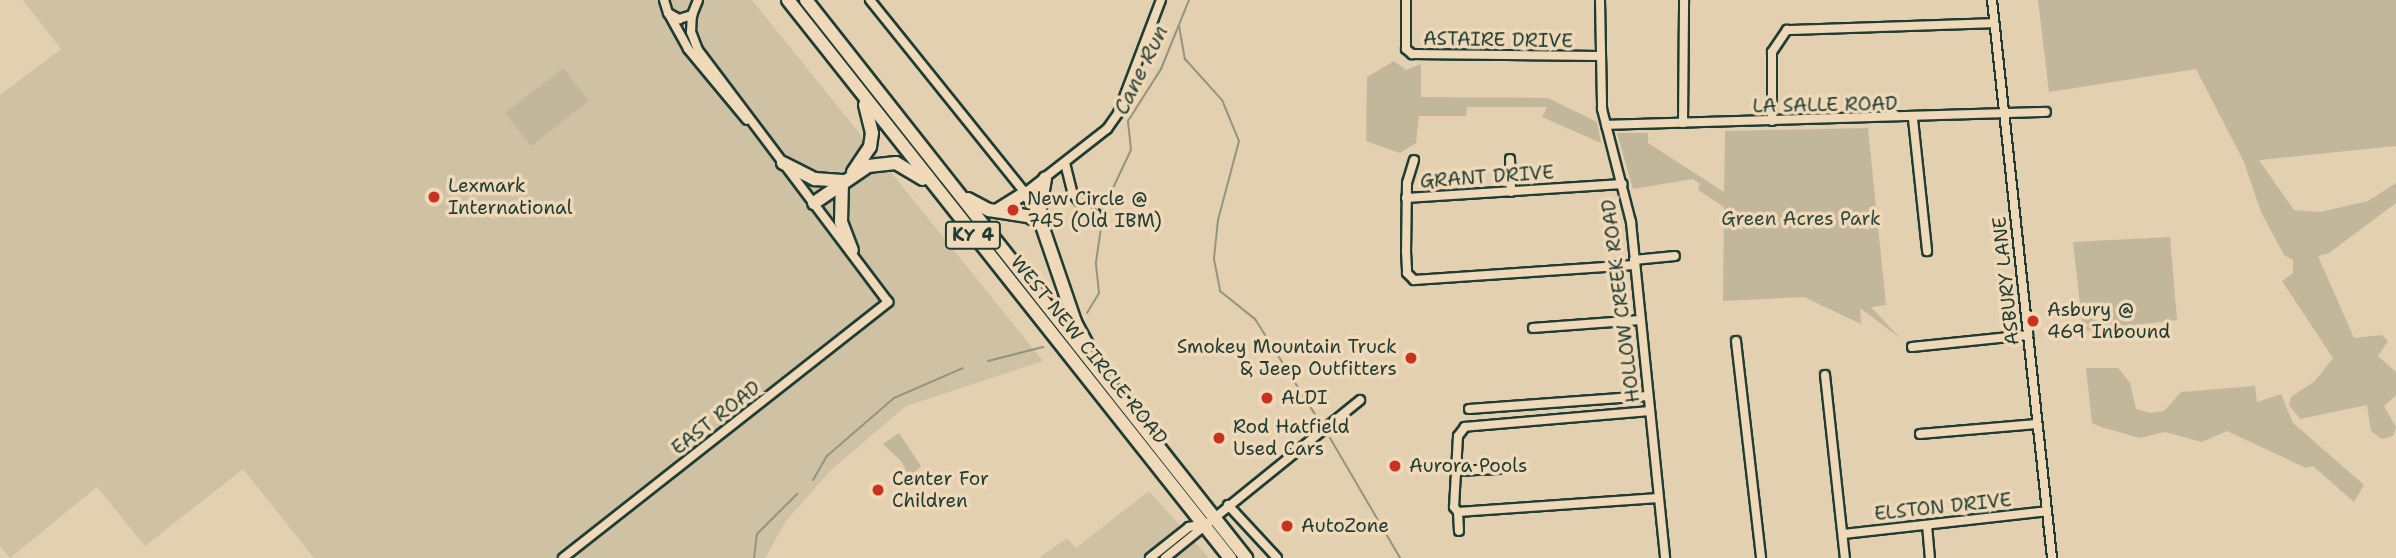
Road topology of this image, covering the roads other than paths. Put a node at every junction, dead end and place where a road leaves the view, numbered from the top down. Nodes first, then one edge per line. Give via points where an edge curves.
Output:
1 (664, 0) edge
2 (788, 0) edge
3 (806, 0) edge
4 (870, 0) edge
5 (1161, 0) edge
6 (1406, 0) edge
7 (1600, 0) edge
8 (1684, 0) edge
9 (1992, 0) edge
10 (699, 2) edge
11 (692, 15) junction
12 (670, 16) junction
13 (1994, 23) junction
14 (1599, 57) junction
15 (857, 87) junction
16 (2046, 112) dead end
17 (2005, 116) junction
18 (1913, 119) junction
19 (1772, 121) junction
20 (1683, 122) junction
21 (1606, 125) junction
22 (757, 129) junction
23 (870, 147) junction
24 (1510, 159) dead end
25 (1414, 160) dead end
26 (783, 163) junction
27 (882, 163) junction
28 (1065, 163) junction
29 (853, 172) junction
30 (1045, 178) junction
31 (842, 181) junction
32 (1623, 184) junction
33 (935, 188) junction
34 (1511, 192) junction
35 (1025, 193) junction
36 (960, 195) junction
37 (1406, 198) junction
38 (814, 203) junction
39 (996, 211) junction
40 (1096, 214) dead end
41 (1041, 218) junction
42 (852, 250) junction
43 (1927, 251) dead end
44 (1675, 256) dead end
45 (1634, 262) junction
46 (1640, 320) junction
47 (1533, 327) dead end
48 (2028, 335) junction
49 (1736, 341) dead end
50 (1912, 347) dead end
51 (1101, 371) junction
52 (1825, 375) dead end
53 (1648, 396) junction
54 (1360, 400) dead end
55 (1469, 409) dead end
56 (1650, 411) junction
57 (2037, 424) junction
58 (1920, 434) dead end
59 (1499, 469) dead end
60 (1456, 471) junction
61 (1659, 498) junction
62 (1228, 505) junction
63 (2047, 511) junction
64 (1458, 512) junction
65 (1214, 515) junction
66 (1203, 524) junction
67 (1927, 525) junction
68 (1459, 531) dead end
69 (1843, 534) junction
70 (563, 558) edge
71 (1150, 558) edge
72 (1165, 558) edge
73 (1230, 558) edge
74 (1247, 558) edge
75 (1277, 558) edge
76 (1665, 558) edge
77 (1761, 558) edge
78 (1845, 558) edge
79 (1930, 558) edge
80 (2052, 558) edge

1 - 12 street
2 - 15 highway, WEST NEW CIRCLE ROAD / KY 4
3 - 36 highway, WEST NEW CIRCLE ROAD / KY 4
4 - 35 street
5 - 28 street via 1118,113 1107,130
6 - 14 street, ASTAIRE DRIVE via 1406,49 1412,54
7 - 14 street, HOLLOW CREEK ROAD
8 - 20 street
9 - 13 street, ASBURY LANE
10 - 11 street
11 - 12 street
11 - 22 street via 691,32 698,50
12 - 22 street via 695,58
13 - 17 street, ASBURY LANE
13 - 19 street via 1787,30 1772,52
14 - 21 street, HOLLOW CREEK ROAD
15 - 23 highway via 870,114
15 - 33 highway, WEST NEW CIRCLE ROAD / KY 4
16 - 17 street, LA SALLE ROAD
17 - 18 street, LA SALLE ROAD
17 - 48 street, ASBURY LANE
18 - 19 street, LA SALLE ROAD
18 - 43 street
19 - 20 street, LA SALLE ROAD
20 - 21 street, LA SALLE ROAD
21 - 32 street, HOLLOW CREEK ROAD
22 - 26 street
23 - 27 highway
23 - 29 highway
24 - 34 street
25 - 37 street
26 - 31 highway via 816,179
26 - 38 street
27 - 29 highway
27 - 33 highway via 909,168
28 - 30 street
28 - 40 street via 1073,194 1088,212
29 - 31 highway
30 - 35 street
30 - 41 highway
31 - 38 highway
31 - 42 highway via 841,222
32 - 34 street, GRANT DRIVE
32 - 45 street, HOLLOW CREEK ROAD
33 - 66 highway, WEST NEW CIRCLE ROAD / KY 4
34 - 37 street, GRANT DRIVE
35 - 39 highway
35 - 41 highway
36 - 39 highway
36 - 51 highway, WEST NEW CIRCLE ROAD / KY 4
37 - 45 street, GRANT DRIVE via 1406,267 1414,280
38 - 42 street
39 - 41 highway
41 - 51 highway via 1075,322
42 - 70 street, EAST ROAD via 888,302
44 - 45 street
45 - 46 street, HOLLOW CREEK ROAD
46 - 47 street
46 - 53 street, HOLLOW CREEK ROAD
48 - 50 street
48 - 57 street, ASBURY LANE
49 - 77 street
51 - 65 highway, WEST NEW CIRCLE ROAD / KY 4
52 - 69 street
53 - 55 street
53 - 56 street, HOLLOW CREEK ROAD
54 - 62 street
56 - 60 street via 1465,427 1458,436
56 - 61 street, HOLLOW CREEK ROAD
57 - 58 street
57 - 63 street, ASBURY LANE
59 - 60 street
60 - 64 street via 1454,507
61 - 64 street
61 - 76 street, HOLLOW CREEK ROAD
62 - 65 street
62 - 75 street
63 - 67 street, ELSTON DRIVE
63 - 80 street, ASBURY LANE
64 - 68 street
65 - 66 street
65 - 74 highway, WEST NEW CIRCLE ROAD / KY 4
66 - 71 street via 1189,527
66 - 72 street
66 - 73 highway, WEST NEW CIRCLE ROAD / KY 4
67 - 69 street, ELSTON DRIVE
67 - 79 street
69 - 78 street

